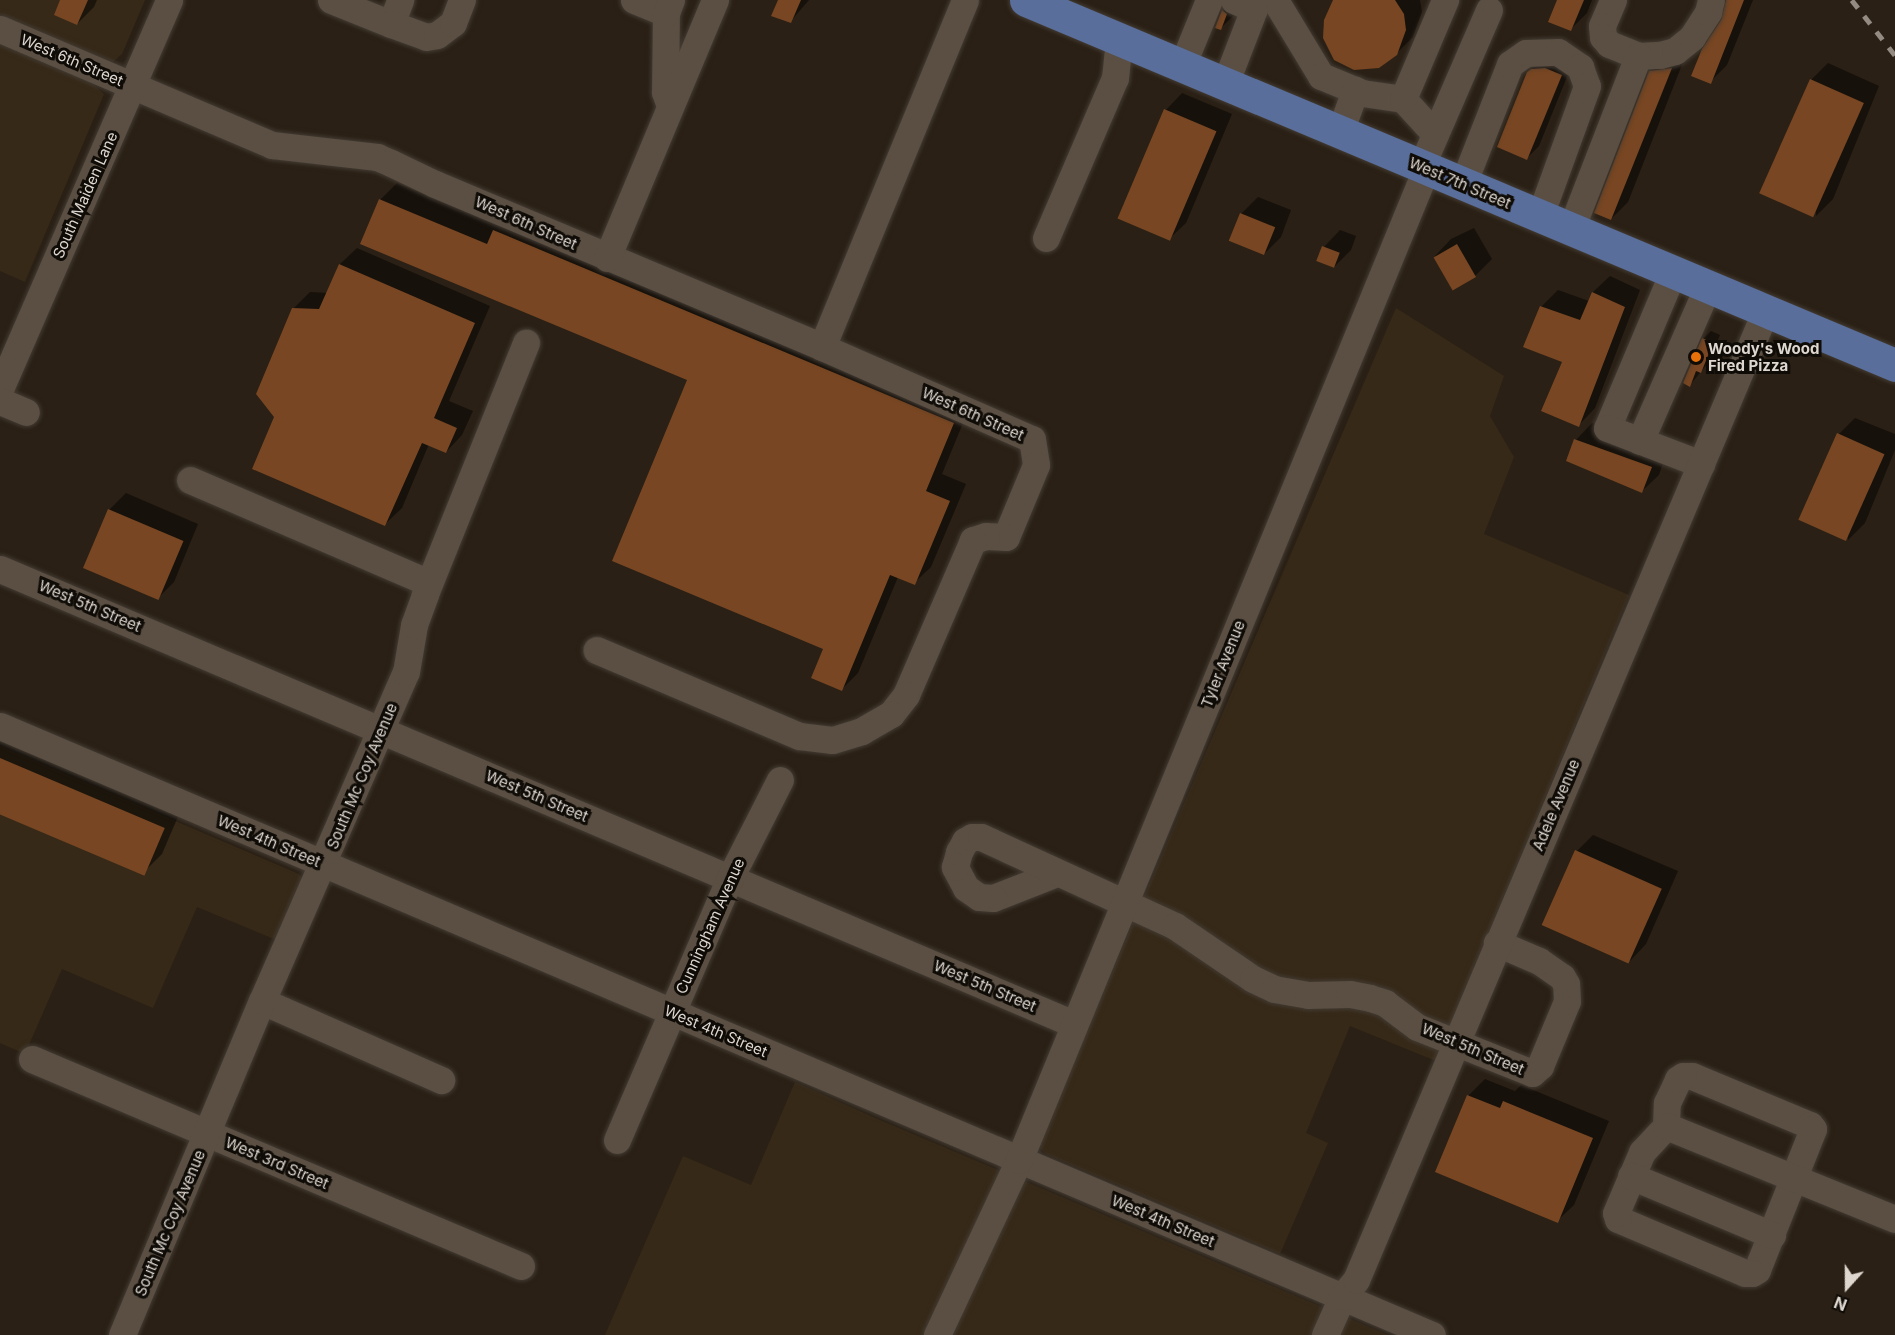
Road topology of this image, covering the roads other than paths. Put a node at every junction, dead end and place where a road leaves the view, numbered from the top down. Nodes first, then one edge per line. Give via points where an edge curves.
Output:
1 (169, 0) edge
2 (332, 0) edge
3 (462, 0) edge
4 (634, 0) edge
5 (716, 0) edge
6 (965, 0) edge
7 (1026, 0) edge
8 (1209, 0) edge
9 (1445, 0) edge
10 (1613, 0) edge
11 (1711, 0) edge
12 (1267, 4) edge
13 (668, 6) edge
14 (1489, 10) dead end
15 (395, 12) edge
16 (0, 29) edge
17 (1119, 39) junction
18 (1638, 56) junction
19 (1182, 66) junction
20 (1225, 84) junction
21 (132, 86) junction
22 (1355, 90) junction
23 (1403, 99) junction
24 (670, 107) junction
25 (1340, 132) junction
26 (1435, 134) junction
27 (1424, 167) junction
28 (1463, 184) junction
29 (1540, 216) junction
30 (1571, 229) junction
31 (1047, 238) dead end
32 (607, 258) junction
33 (1673, 272) junction
34 (1707, 286) junction
35 (1766, 310) junction
36 (526, 343) dead end
37 (822, 347) junction
38 (1895, 365) edge
39 (0, 389) edge
40 (0, 401) edge
41 (26, 412) dead end
42 (1640, 441) junction
43 (1701, 464) junction
44 (190, 480) dead end
45 (0, 568) edge
46 (429, 582) junction
47 (596, 650) dead end
48 (0, 726) edge
49 (382, 730) junction
50 (780, 780) dead end
51 (324, 864) junction
52 (1057, 873) dead end
53 (729, 878) junction
54 (1126, 904) junction
55 (1497, 943) junction
56 (262, 1001) junction
57 (672, 1012) junction
58 (1074, 1024) junction
59 (1454, 1043) junction
60 (32, 1059) dead end
61 (441, 1080) dead end
62 (1666, 1126) junction
63 (208, 1134) junction
64 (617, 1140) dead end
65 (1019, 1160) junction
66 (1631, 1176) junction
67 (1805, 1183) junction
68 (1895, 1219) edge
69 (1772, 1235) junction
70 (521, 1266) dead end
71 (1342, 1297) junction
72 (122, 1335) edge
73 (937, 1335) edge
74 (1325, 1335) edge
75 (1432, 1335) edge

1 - 21 street, South Maiden Lane
2 - 15 street
3 - 15 street via 453,23 437,35 426,37
4 - 13 street
5 - 24 street
6 - 37 street
7 - 17 main road, West 7th Street
8 - 19 street
9 - 23 street
10 - 18 street via 1602,26 1603,37 1609,44
11 - 18 street via 1692,37 1676,51
12 - 20 street
12 - 22 street via 1321,76
13 - 24 street via 665,92
14 - 26 street, Tyler Avenue
16 - 21 street, West 6th Street
17 - 19 main road, West 7th Street
17 - 31 street via 1115,78
18 - 30 street
19 - 20 main road, West 7th Street
20 - 25 main road, West 7th Street
21 - 32 street, West 6th Street via 272,145 377,157
21 - 39 street, South Maiden Lane
22 - 23 street
22 - 25 street
23 - 26 street
24 - 32 street
25 - 27 main road, West 7th Street
26 - 27 street, Tyler Avenue
27 - 28 main road, West 7th Street
27 - 54 street, Tyler Avenue
28 - 29 main road, West 7th Street
28 - 29 street via 1510,64 1526,53 1558,52 1580,67 1587,86
29 - 30 main road, West 7th Street
30 - 33 main road, West 7th Street
32 - 37 street, West 6th Street
33 - 34 main road, West 7th Street
33 - 42 street via 1607,428
34 - 35 main road, West 7th Street
34 - 42 street
35 - 38 main road, West 7th Street
35 - 43 street, Adele Avenue
36 - 46 street, South Mc Coy Avenue
37 - 47 street, West 6th Street via 1032,439 1036,465 1006,537 973,540 906,695 891,714 862,731 832,740 799,736
40 - 41 street
42 - 43 street
43 - 55 street, Adele Avenue
44 - 46 street
45 - 49 street, West 5th Street
46 - 49 street, South Mc Coy Avenue via 414,625 406,672
48 - 51 street, West 4th Street
49 - 51 street, South Mc Coy Avenue
49 - 53 street, West 5th Street
50 - 53 street, Cunningham Avenue
51 - 56 street, South Mc Coy Avenue
51 - 57 street, West 4th Street
52 - 54 street, West 5th Street
53 - 57 street, Cunningham Avenue
53 - 58 street, West 5th Street
54 - 58 street, Tyler Avenue
54 - 59 street, West 5th Street via 1176,926 1274,989 1370,998
55 - 59 street, Adele Avenue
55 - 59 street, West 5th Street via 1539,961 1566,984 1567,1001 1540,1066 1532,1073 1525,1072
56 - 61 street
56 - 63 street, South Mc Coy Avenue
57 - 64 street, Cunningham Avenue
57 - 65 street, West 4th Street
58 - 65 street, Tyler Avenue
59 - 71 street, Adele Avenue via 1356,1280
60 - 63 street, West 3rd Street
62 - 66 street via 1648,1143
62 - 67 street
62 - 67 street via 1667,1103 1673,1087 1683,1076 1692,1076 1810,1125 1813,1134
63 - 70 street, West 3rd Street
63 - 72 street, South Mc Coy Avenue
65 - 71 street, West 4th Street
65 - 73 street, Tyler Avenue
66 - 69 street
66 - 69 street via 1616,1213 1618,1219 1745,1273 1757,1270
67 - 68 street
67 - 69 street
71 - 74 street, Adele Avenue
71 - 75 street, West 4th Street

